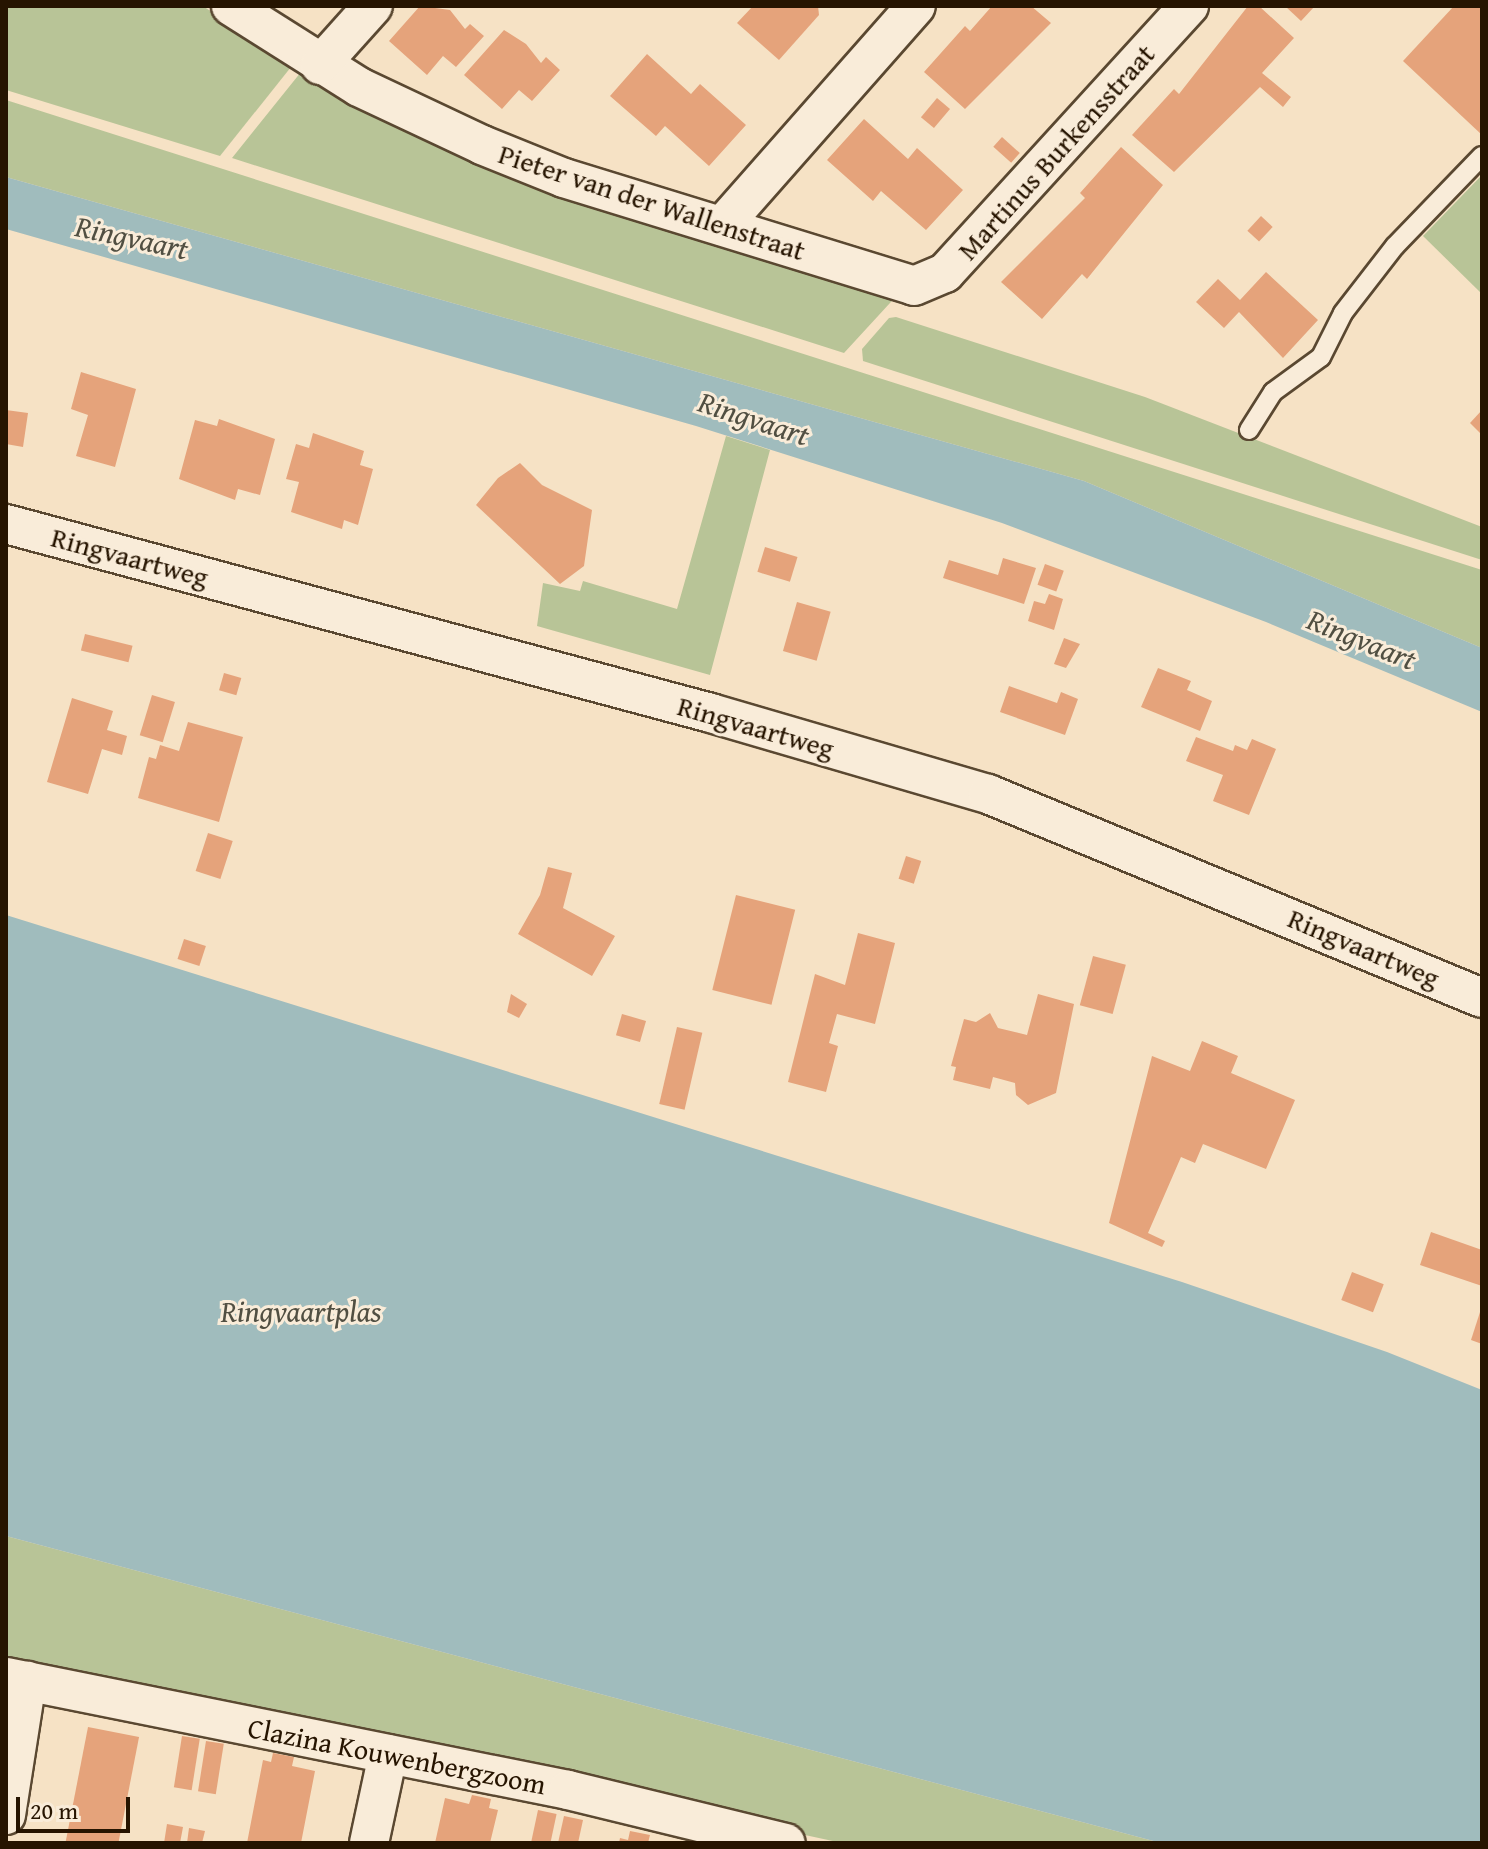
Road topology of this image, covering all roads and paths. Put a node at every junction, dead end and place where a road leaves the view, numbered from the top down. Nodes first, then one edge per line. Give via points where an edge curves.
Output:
1 (231, 6) edge
2 (373, 6) edge
3 (916, 6) edge
4 (1189, 6) edge
5 (320, 65) junction
6 (1482, 156) edge
7 (722, 226) junction
8 (914, 286) joint
9 (1249, 430) dead end
10 (6, 524) edge
11 (1482, 998) edge
12 (16, 1679) edge
13 (388, 1754) junction
14 (6, 1815) edge
15 (743, 1837) edge
16 (369, 1843) edge
17 (786, 1843) edge

1 - 5 street, Pieter van der Wallenstraat
2 - 5 street
3 - 7 street
4 - 8 street, Martinus Burkensstraat via 945,273
5 - 7 street, Pieter van der Wallenstraat via 440,128 518,160
6 - 9 lane via 1395,246 1343,313 1321,357 1273,392
7 - 8 street, Pieter van der Wallenstraat
10 - 11 street, Ringvaartweg via 711,713 988,794
12 - 13 street, Clazina Kouwenbergzoom
12 - 14 street
13 - 15 street, Clazina Kouwenbergzoom
13 - 16 street
15 - 17 street, Clazina Kouwenbergzoom

